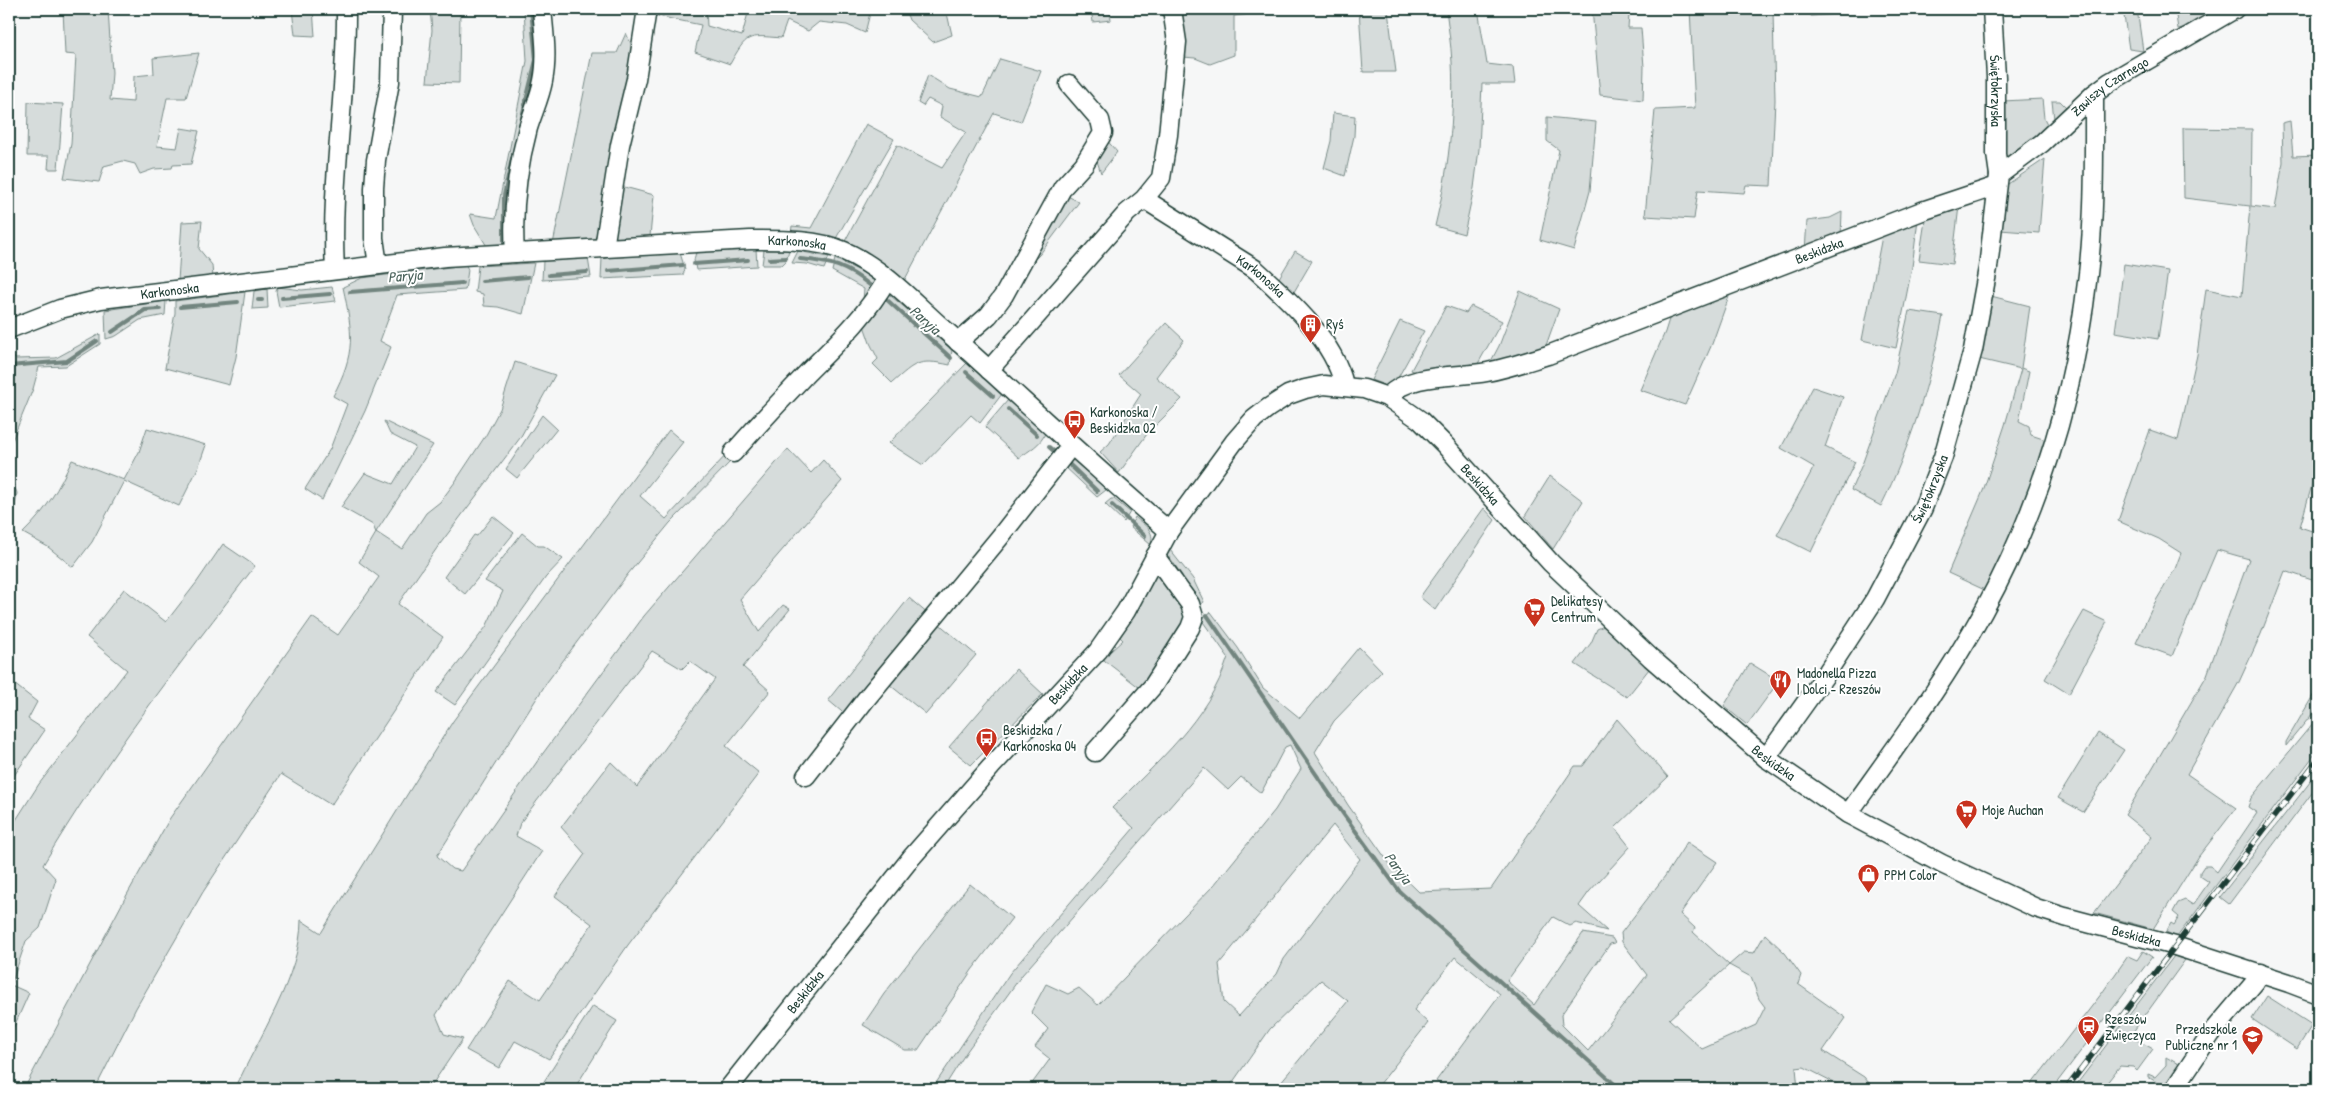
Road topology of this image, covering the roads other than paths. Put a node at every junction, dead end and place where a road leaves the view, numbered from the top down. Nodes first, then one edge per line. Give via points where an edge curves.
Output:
1 (346, 9) edge
2 (392, 9) edge
3 (542, 9) edge
4 (647, 9) edge
5 (1172, 9) edge
6 (1992, 9) edge
7 (2235, 9) edge
8 (1069, 84) dead end
9 (2094, 94) junction
10 (1998, 180) junction
11 (1144, 199) junction
12 (604, 248) junction
13 (515, 252) junction
14 (378, 265) junction
15 (335, 270) junction
16 (887, 279) junction
17 (9, 329) edge
18 (958, 342) junction
19 (989, 370) junction
20 (1344, 385) junction
21 (1387, 397) junction
22 (1071, 446) junction
23 (733, 453) dead end
24 (1169, 531) junction
25 (1155, 556) junction
26 (1095, 752) dead end
27 (1766, 758) junction
28 (806, 776) dead end
29 (1848, 814) junction
30 (2260, 973) junction
31 (2318, 994) edge
32 (728, 1089) edge
33 (2174, 1089) edge

1 - 15 street
2 - 14 street via 390,82 374,188 374,238
3 - 13 street via 545,66 518,179 513,219
4 - 12 street
5 - 11 street via 1177,42 1168,135 1161,178
6 - 10 street, Świętokrzyska
7 - 9 street, Zawiszy Czarnego via 2127,71
8 - 18 street via 1100,120 1103,133 1084,164 1063,187 997,305
9 - 10 street, Zawiszy Czarnego
9 - 29 street via 2088,275 2077,351 2060,425 2036,496 1983,612 1930,699
10 - 21 street, Beskidzka via 1572,347 1489,372 1404,384
10 - 27 street, Świętokrzyska via 1990,260 1973,350 1946,448 1923,508 1875,599
11 - 19 street via 1127,213
11 - 20 street, Karkonoska via 1255,269 1322,339 1336,360
12 - 13 street, Karkonoska
12 - 16 street, Karkonoska via 750,240 800,241 843,251 862,260
13 - 14 street, Karkonoska
14 - 15 street, Karkonoska
15 - 17 street, Karkonoska via 101,299 60,309
16 - 18 street, Karkonoska
16 - 23 street via 845,336
18 - 19 street, Karkonoska
19 - 22 street, Karkonoska
20 - 21 street, Beskidzka
20 - 24 street, Beskidzka via 1304,389 1288,395 1260,414 1234,442
21 - 27 street, Beskidzka via 1432,431 1571,583
22 - 24 street, Karkonoska
22 - 28 street
24 - 25 street, Beskidzka
25 - 26 street via 1190,604 1194,617 1153,686
25 - 32 street, Beskidzka via 1126,611 1098,651 923,844
27 - 29 street, Beskidzka
29 - 30 street, Beskidzka via 1949,868 2036,908
30 - 31 street, Beskidzka
30 - 33 street via 2211,1034

